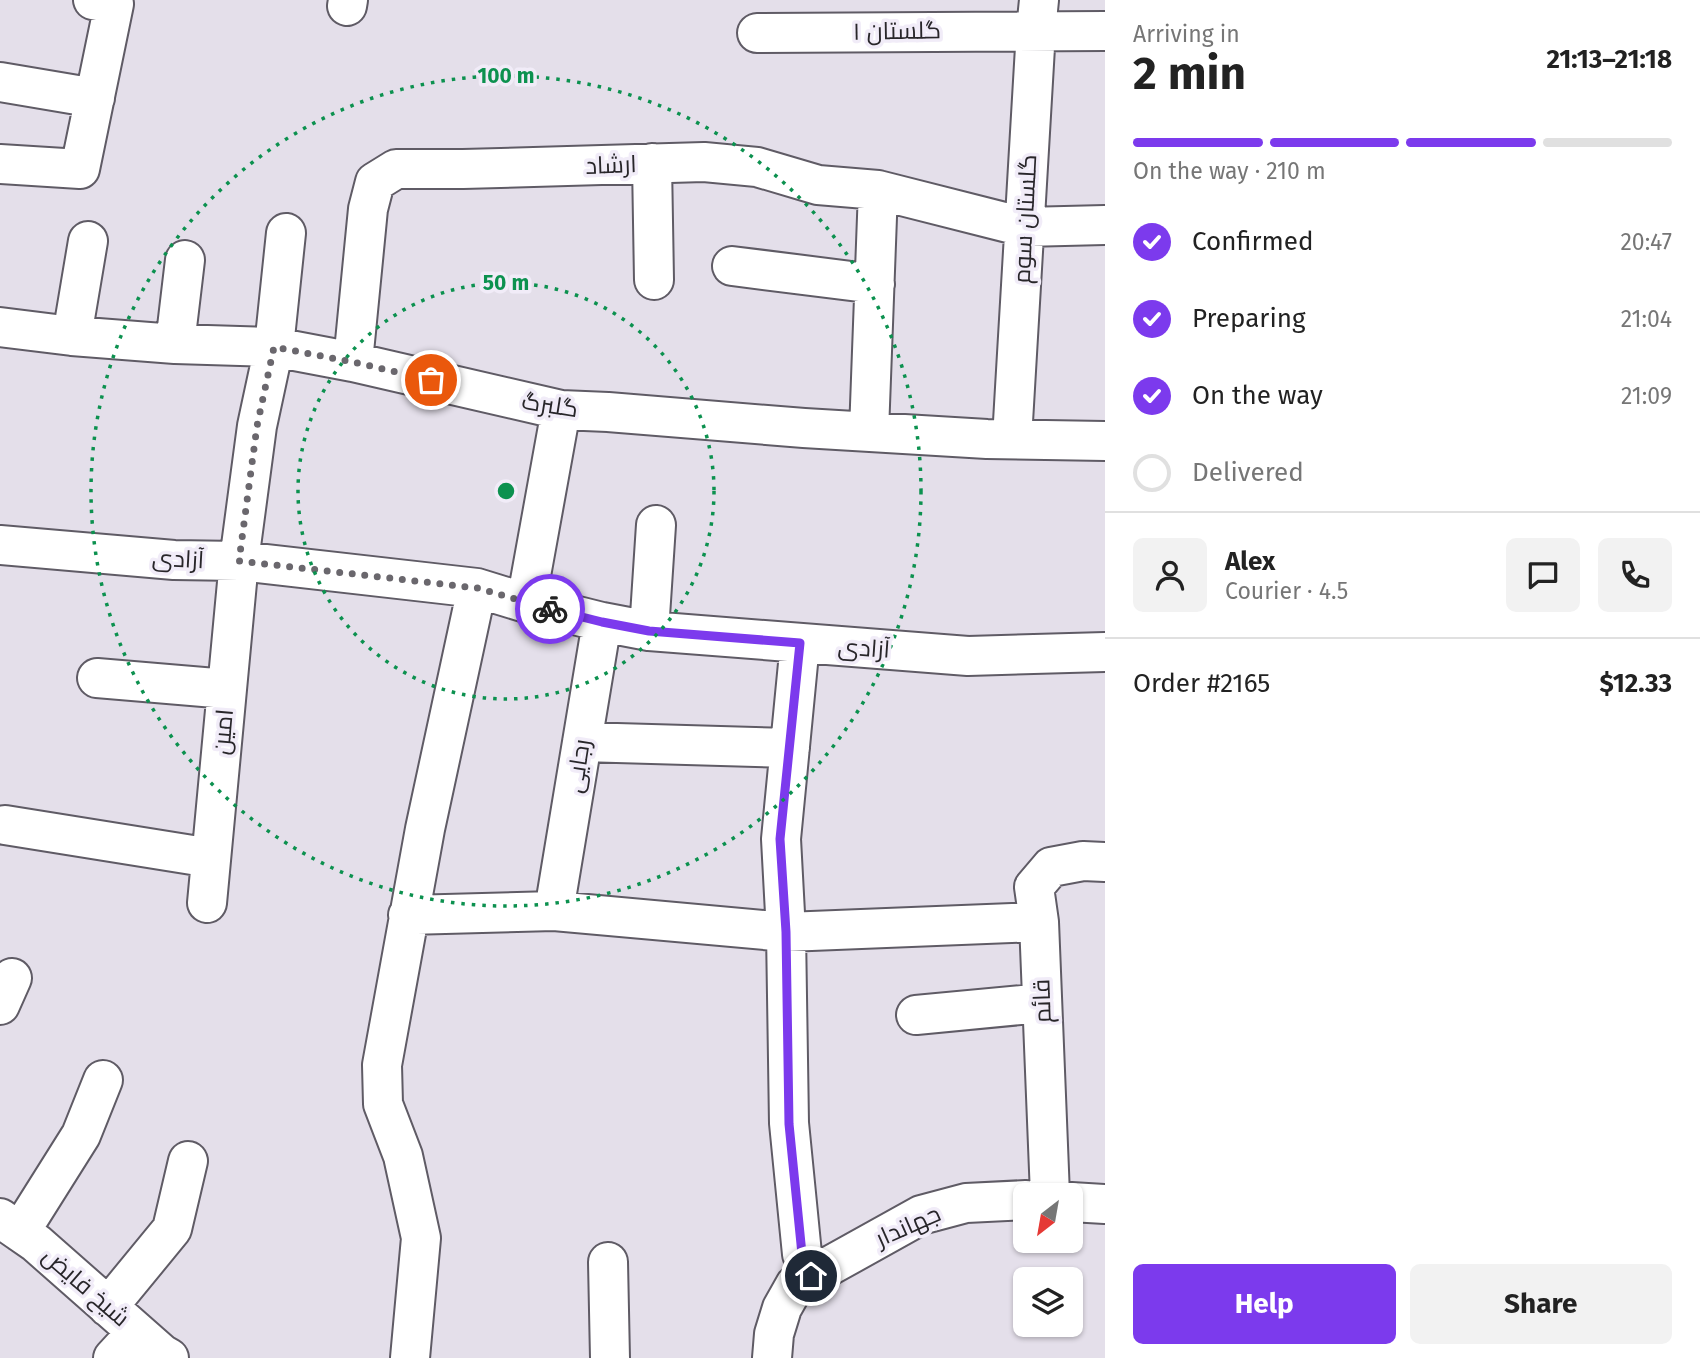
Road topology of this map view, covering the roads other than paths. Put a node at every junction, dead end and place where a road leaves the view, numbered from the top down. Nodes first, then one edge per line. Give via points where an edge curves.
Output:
1 (104, 2) edge
2 (1038, 15) edge
3 (1105, 31) edge
4 (757, 33) dead end
5 (0, 82) edge
6 (95, 98) junction
7 (652, 163) junction
8 (0, 164) edge
9 (878, 190) junction
10 (1105, 225) edge
11 (1024, 227) junction
12 (286, 233) dead end
13 (88, 241) dead end
14 (185, 260) dead end
15 (732, 266) dead end
16 (654, 280) dead end
17 (874, 284) junction
18 (0, 327) edge
19 (72, 336) junction
20 (175, 344) junction
21 (274, 347) junction
22 (353, 362) junction
23 (561, 410) junction
24 (869, 432) junction
25 (1012, 439) junction
26 (1105, 441) edge
27 (656, 525) dead end
28 (0, 545) edge
29 (239, 561) junction
30 (477, 588) junction
31 (526, 603) junction
32 (602, 622) junction
33 (649, 631) junction
34 (800, 643) junction
35 (1105, 652) edge
36 (97, 678) dead end
37 (227, 689) junction
38 (582, 742) junction
39 (790, 748) junction
40 (5, 825) dead end
41 (211, 858) junction
42 (1105, 862) edge
43 (207, 903) dead end
44 (554, 911) junction
45 (408, 915) junction
46 (1039, 922) junction
47 (786, 932) junction
48 (1042, 1003) junction
49 (916, 1015) dead end
50 (103, 1080) dead end
51 (188, 1161) dead end
52 (1050, 1183) edge
53 (1013, 1201) edge
54 (1083, 1203) edge
55 (1105, 1204) edge
56 (10, 1225) edge
57 (608, 1262) dead end
58 (811, 1276) junction
59 (108, 1307) junction
60 (125, 1345) edge
61 (169, 1358) edge
62 (410, 1358) edge
63 (610, 1358) edge
64 (772, 1358) edge

1 - 6 street
2 - 3 street, گلستان ۱
2 - 4 street, گلستان ۱
2 - 11 street, گلستان سوم
5 - 6 street
6 - 8 street via 80,169
7 - 9 street, ارشاد via 757,167 818,185
7 - 16 street
7 - 22 street, ارشاد via 396,169 375,182 368,209
9 - 11 street, ارشاد
9 - 17 street
10 - 11 street, ارشاد
11 - 25 street, گلستان سوم
12 - 21 street, امین
13 - 19 street
14 - 20 street
15 - 17 street
17 - 24 street
18 - 19 street, گلبرگ
19 - 20 street, گلبرگ
20 - 21 street, گلبرگ
21 - 22 street, گلبرگ
21 - 29 street, امین via 257,426
22 - 23 street, گلبرگ
23 - 24 street, گلبرگ
23 - 31 street
24 - 25 street, گلبرگ
25 - 26 street, گلبرگ
27 - 33 street
28 - 29 street, آزادی
29 - 30 street, آزادی
29 - 37 street, امین
30 - 31 street, آزادی
30 - 45 street
31 - 32 street, آزادی
32 - 33 street, آزادی
32 - 38 street, رجایی
33 - 34 street, آزادی
34 - 35 street, آزادی via 968,656
34 - 39 street
36 - 37 street
37 - 41 street, امین
38 - 39 street
38 - 44 street, رجایی
39 - 47 street via 780,839
40 - 41 street
41 - 43 street, امین
42 - 46 street, قائم via 1051,867 1034,887
44 - 45 street
44 - 47 street
45 - 62 street via 382,1065 383,1104 402,1156 421,1238
46 - 47 street
46 - 48 street, قائم
47 - 58 street via 789,1124 802,1254
48 - 49 street
48 - 52 street, قائم
50 - 56 street via 81,1135
51 - 59 street via 172,1229
53 - 58 street, جهاندار via 966,1203 921,1214
54 - 55 street
56 - 59 street, شیخ فایض
57 - 63 street
58 - 64 street, جهاندار via 794,1285 782,1308
59 - 60 street, شیخ فایض
60 - 61 street, شیخ فایض

